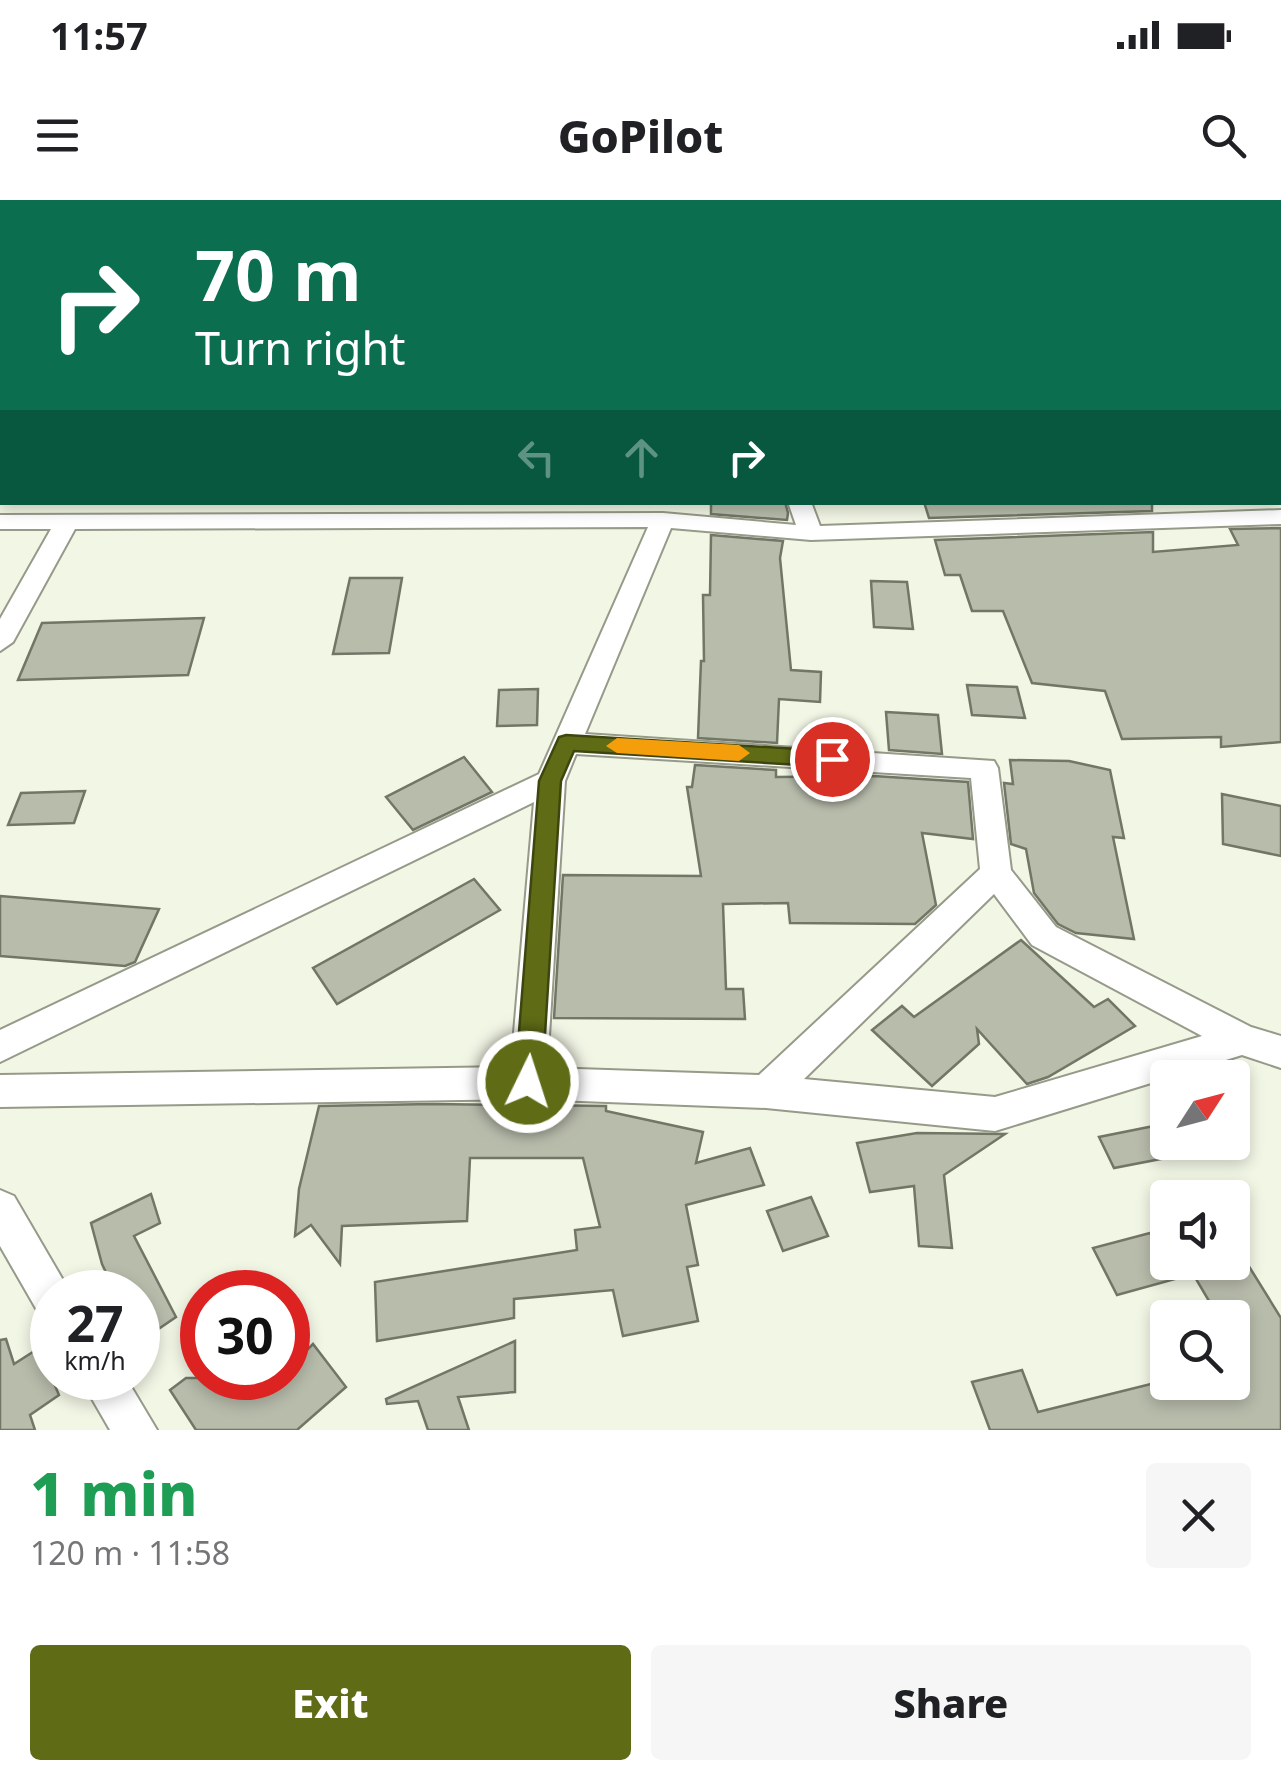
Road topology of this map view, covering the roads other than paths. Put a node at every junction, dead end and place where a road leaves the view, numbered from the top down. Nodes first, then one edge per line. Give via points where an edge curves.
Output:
1 (800, 505) edge
2 (1140, 512) edge
3 (169, 513) edge
4 (1281, 518) edge
5 (663, 520) junction
6 (66, 521) junction
7 (0, 522) edge
8 (811, 533) junction
9 (0, 642) edge
10 (566, 743) junction
11 (550, 781) junction
12 (996, 873) junction
13 (1242, 1040) junction
14 (0, 1048) edge
15 (1281, 1052) edge
16 (528, 1082) junction
17 (0, 1091) edge
18 (766, 1092) junction
19 (0, 1208) edge
20 (36, 1270) edge
21 (116, 1400) edge
22 (135, 1430) edge

1 - 8 street
2 - 4 street
2 - 8 street
3 - 5 street
3 - 6 street
5 - 8 street
5 - 10 street
6 - 7 street
6 - 9 street
10 - 11 street
10 - 12 street via 984,768
11 - 14 street
11 - 16 street
12 - 13 street via 1044,936
12 - 18 street
13 - 15 street
13 - 18 street via 995,1114
16 - 17 street
16 - 18 street
19 - 20 street
21 - 22 street

